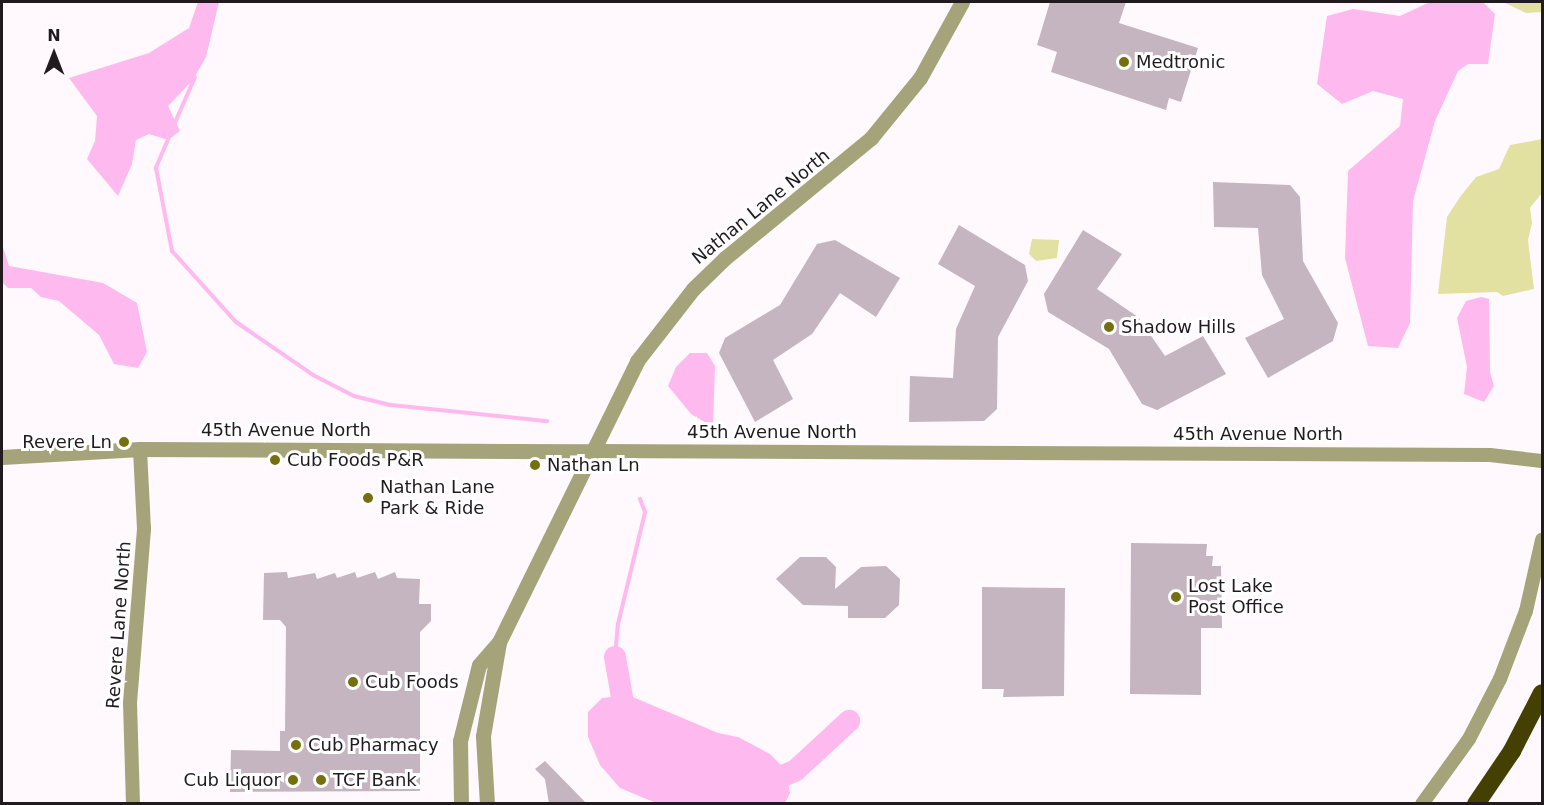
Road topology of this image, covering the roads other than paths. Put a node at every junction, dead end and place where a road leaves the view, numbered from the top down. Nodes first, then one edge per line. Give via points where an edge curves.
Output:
1 (962, 2) edge
2 (140, 449) junction
3 (592, 451) junction
4 (2, 457) edge
5 (1542, 461) edge
6 (1542, 540) edge
7 (499, 642) junction
8 (1542, 693) edge
9 (133, 804) edge
10 (460, 804) edge
11 (487, 804) edge
12 (1422, 804) edge
13 (1476, 804) edge

1 - 3 street, Nathan Lane North via 920,78 871,138 724,258 661,328 637,361
2 - 3 street, 45th Avenue North
2 - 4 street, 45th Avenue North
2 - 9 street, Revere Lane North via 144,529 130,703
3 - 5 street, 45th Avenue North via 1490,455
3 - 7 street, Nathan Lane North
6 - 12 street via 1526,611 1500,679 1469,739
7 - 10 street, Nathan Lane North via 479,665 465,711 460,741
7 - 11 street, Nathan Lane North via 483,736
8 - 13 highway via 1512,751

